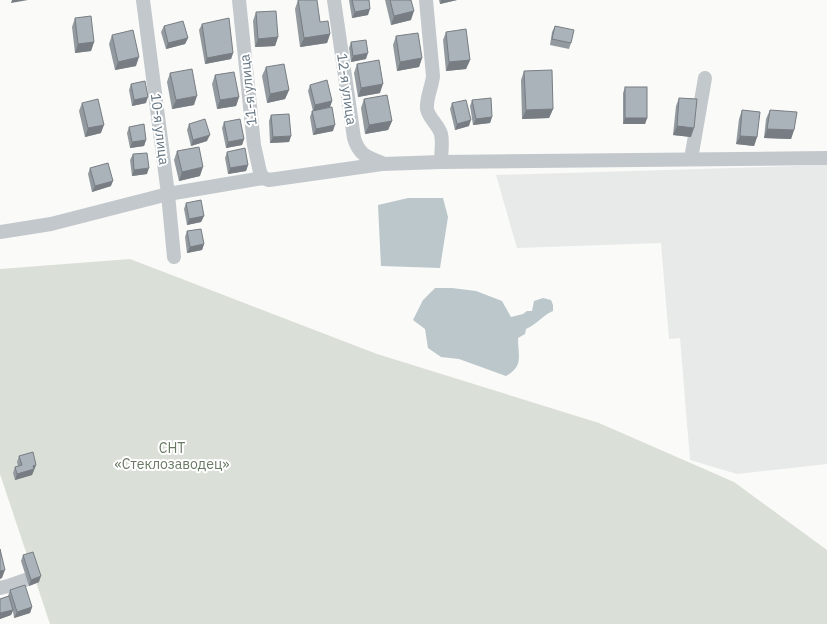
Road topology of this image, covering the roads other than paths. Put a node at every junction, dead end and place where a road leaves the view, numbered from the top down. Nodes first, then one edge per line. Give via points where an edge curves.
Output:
1 (143, 0) edge
2 (239, 0) edge
3 (334, 0) edge
4 (426, 0) edge
5 (705, 78) dead end
6 (827, 158) edge
7 (691, 159) junction
8 (441, 162) junction
9 (382, 164) junction
10 (264, 178) junction
11 (168, 194) junction
12 (0, 232) edge
13 (174, 258) dead end
14 (25, 580) dead end
15 (0, 588) edge

1 - 11 street, 10-я улица
2 - 10 street, 11-я улица via 254,145 260,172
3 - 9 street, 12-я улица via 354,138 359,151 367,158
4 - 8 street via 433,76 427,107 428,114 441,135
5 - 7 street
6 - 7 street
7 - 8 street
8 - 9 street
9 - 10 street via 269,180
10 - 11 street
11 - 12 street via 51,224
11 - 13 street, 10-я улица
14 - 15 street

